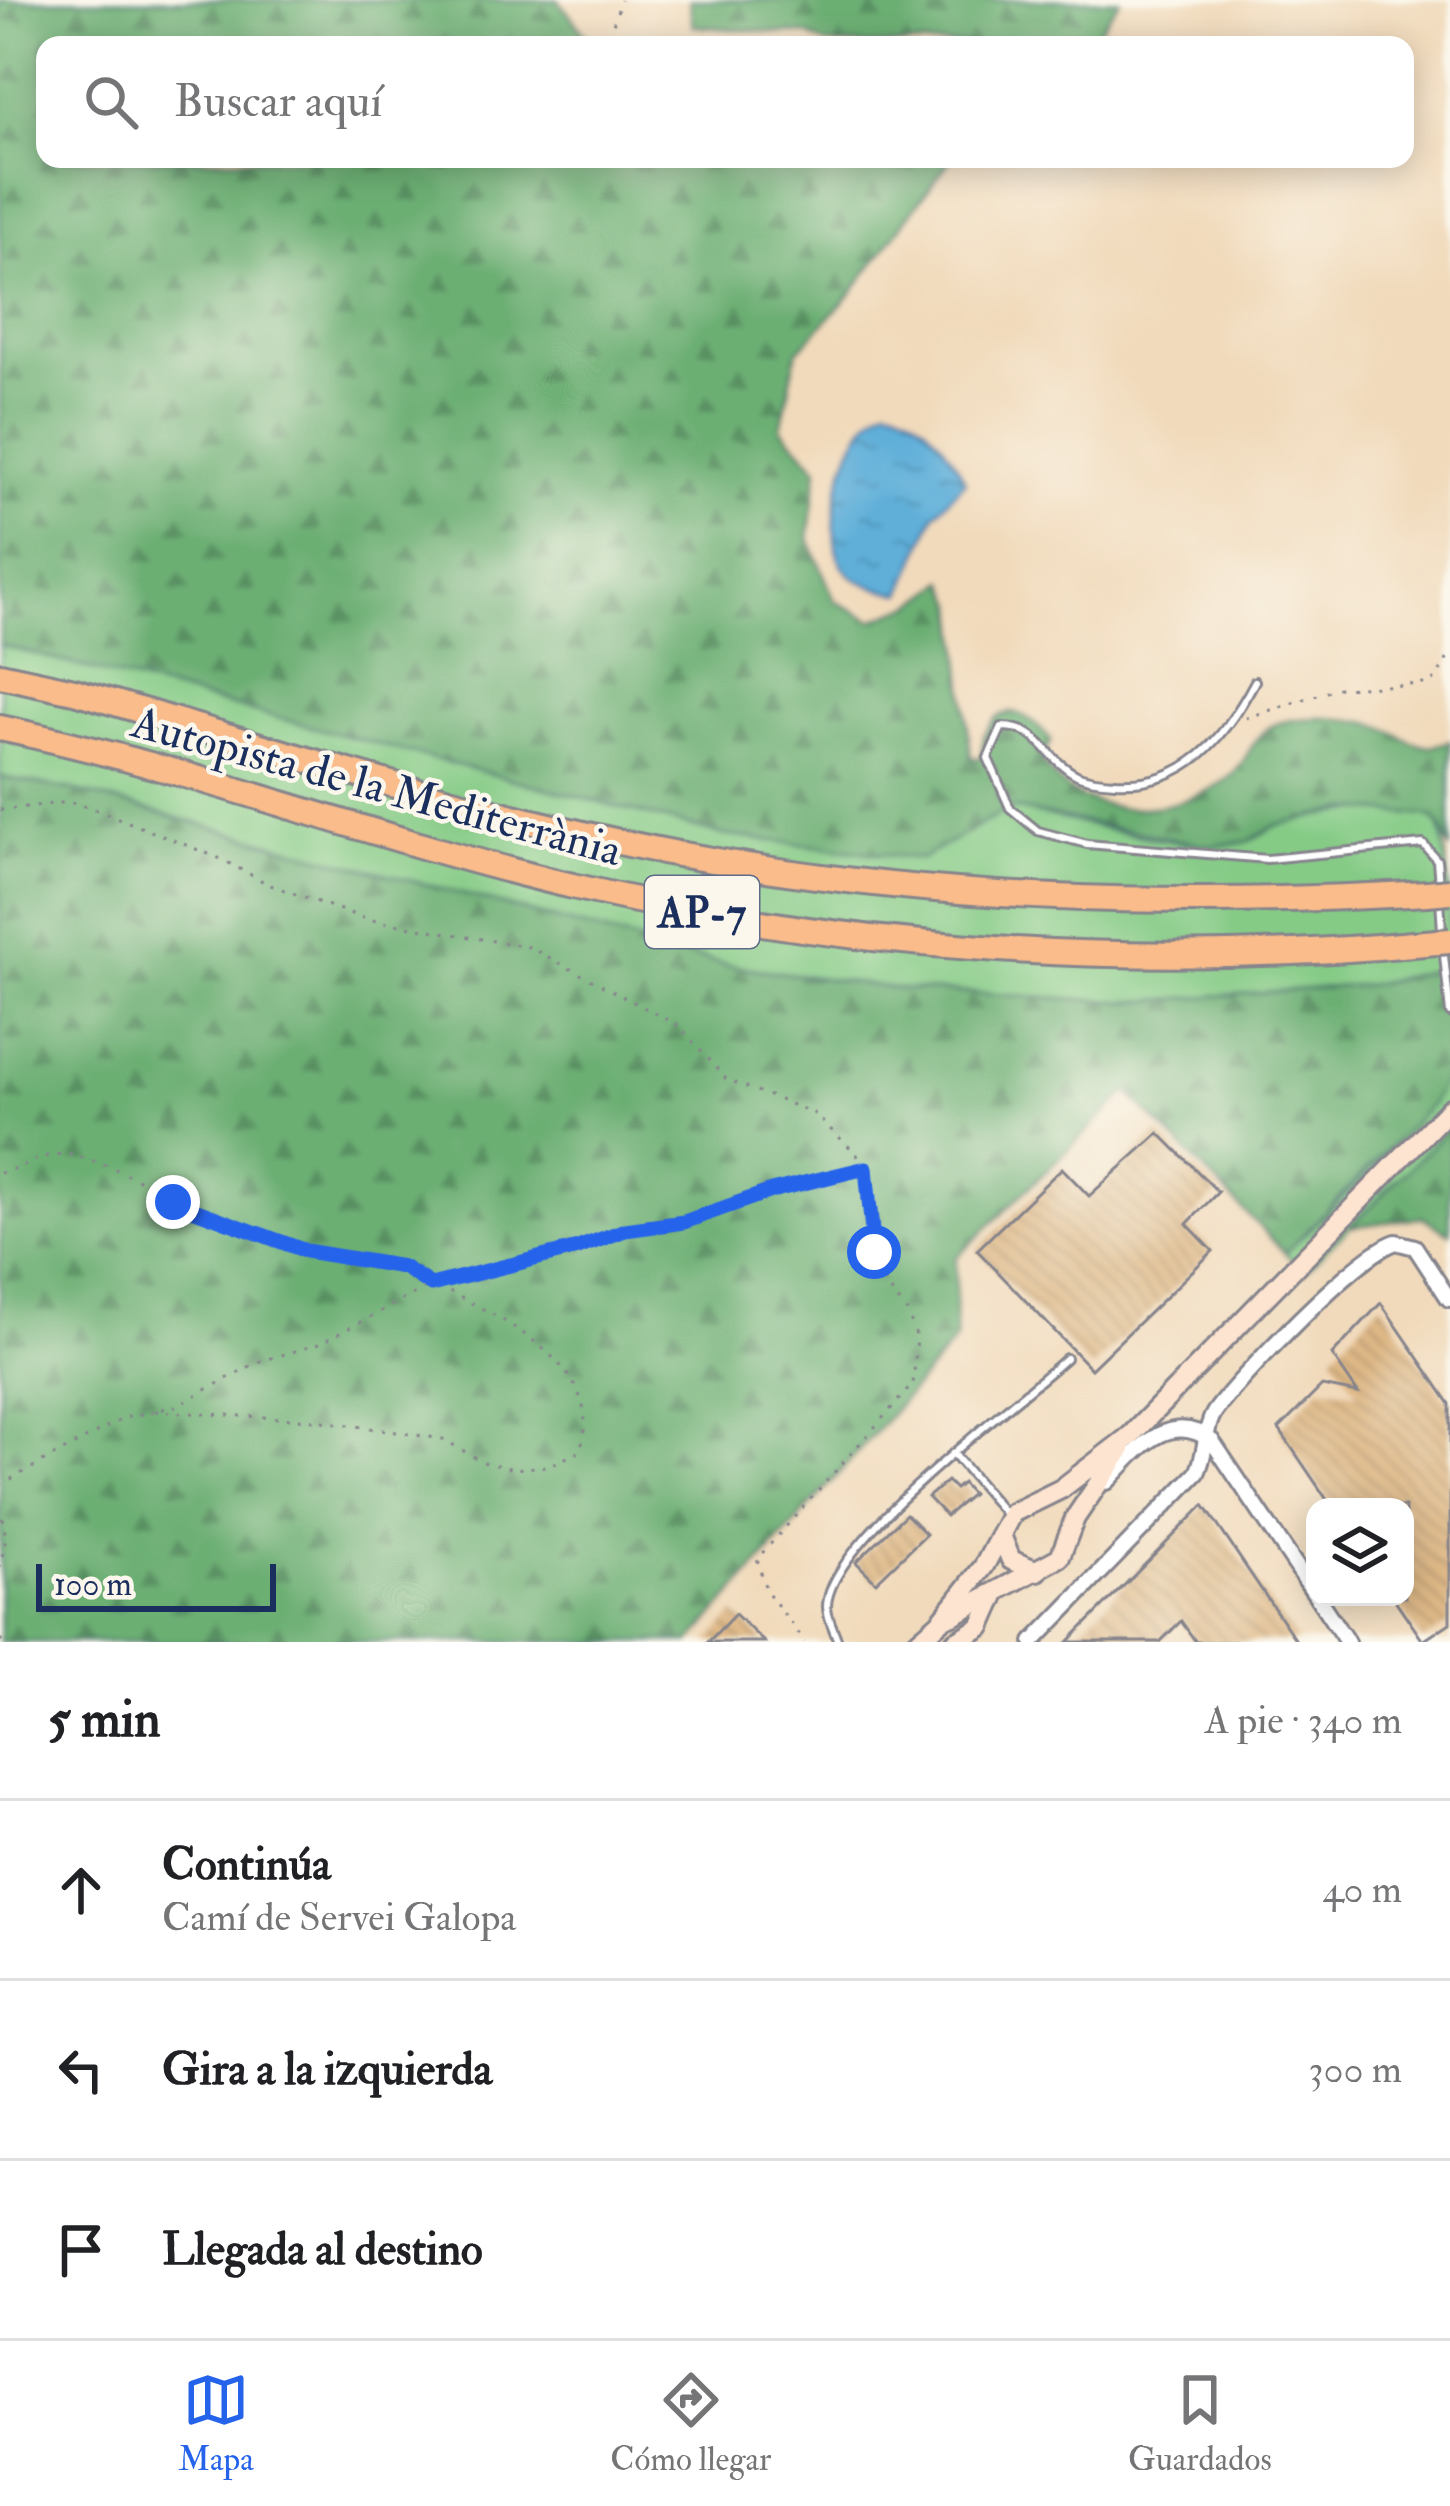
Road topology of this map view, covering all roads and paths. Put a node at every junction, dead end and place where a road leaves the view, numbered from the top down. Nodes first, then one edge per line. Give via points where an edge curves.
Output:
1 (621, 0) edge
2 (616, 36) edge
3 (1450, 654) edge
4 (0, 675) edge
5 (1255, 681) dead end
6 (1233, 723) junction
7 (0, 728) edge
8 (0, 810) edge
9 (1438, 892) edge
10 (1438, 942) edge
11 (1450, 1013) edge
12 (1449, 1107) edge
13 (866, 1168) junction
14 (0, 1173) edge
15 (431, 1285) junction
16 (1448, 1300) edge
17 (1066, 1358) dead end
18 (154, 1411) junction
19 (1130, 1436) junction
20 (1209, 1439) junction
21 (953, 1453) junction
22 (0, 1485) edge
23 (1087, 1500) junction
24 (0, 1506) edge
25 (1032, 1506) junction
26 (1004, 1526) junction
27 (1066, 1537) junction
28 (0, 1567) edge
29 (1038, 1570) junction
30 (1306, 1581) edge
31 (996, 1594) junction
32 (1323, 1606) edge
33 (941, 1621) junction
34 (985, 1634) edge
35 (805, 1642) edge
36 (838, 1642) edge
37 (917, 1642) edge
38 (956, 1642) edge
39 (1034, 1642) edge
40 (1347, 1642) edge

1 - 2 path
3 - 6 path via 1426,684 1350,686
4 - 9 highway, Autopista de la Mediterrània / AP-7 via 570,831 798,874 927,891 1147,902
5 - 6 lane
6 - 11 lane via 1208,752 1144,784 1080,777 1017,727 1002,727 988,758 1010,808 1038,831 1087,844 1288,859 1423,844 1437,860
7 - 10 highway, Autopista de la Mediterrània / AP-7 via 575,887 799,928 957,946 1186,956
8 - 13 path via 70,802 367,919 529,947 680,1026 726,1078 814,1113
12 - 19 main road
13 - 15 path
13 - 35 path via 874,1252 907,1312 919,1364 913,1384 875,1430 757,1559 766,1591
14 - 15 path via 67,1154 239,1230 403,1267
15 - 18 path via 319,1344 258,1362
15 - 18 path via 461,1294 553,1356 581,1396 588,1429 579,1452 548,1466 514,1468 483,1462 442,1439 316,1420
16 - 20 street via 1415,1247 1380,1247 1212,1413
17 - 21 lane
18 - 22 path via 124,1418
19 - 23 main road
19 - 25 main road
20 - 23 street via 1161,1432
20 - 30 street
20 - 39 street via 1197,1472
21 - 26 lane
21 - 36 lane via 842,1562 827,1606
23 - 27 main road
24 - 28 path
25 - 26 main road
25 - 27 main road via 1056,1514
26 - 29 main road via 1011,1561
26 - 33 main road
27 - 29 main road via 1060,1557
29 - 31 main road
31 - 33 main road
31 - 34 main road
32 - 40 street
33 - 37 main road
34 - 38 main road

